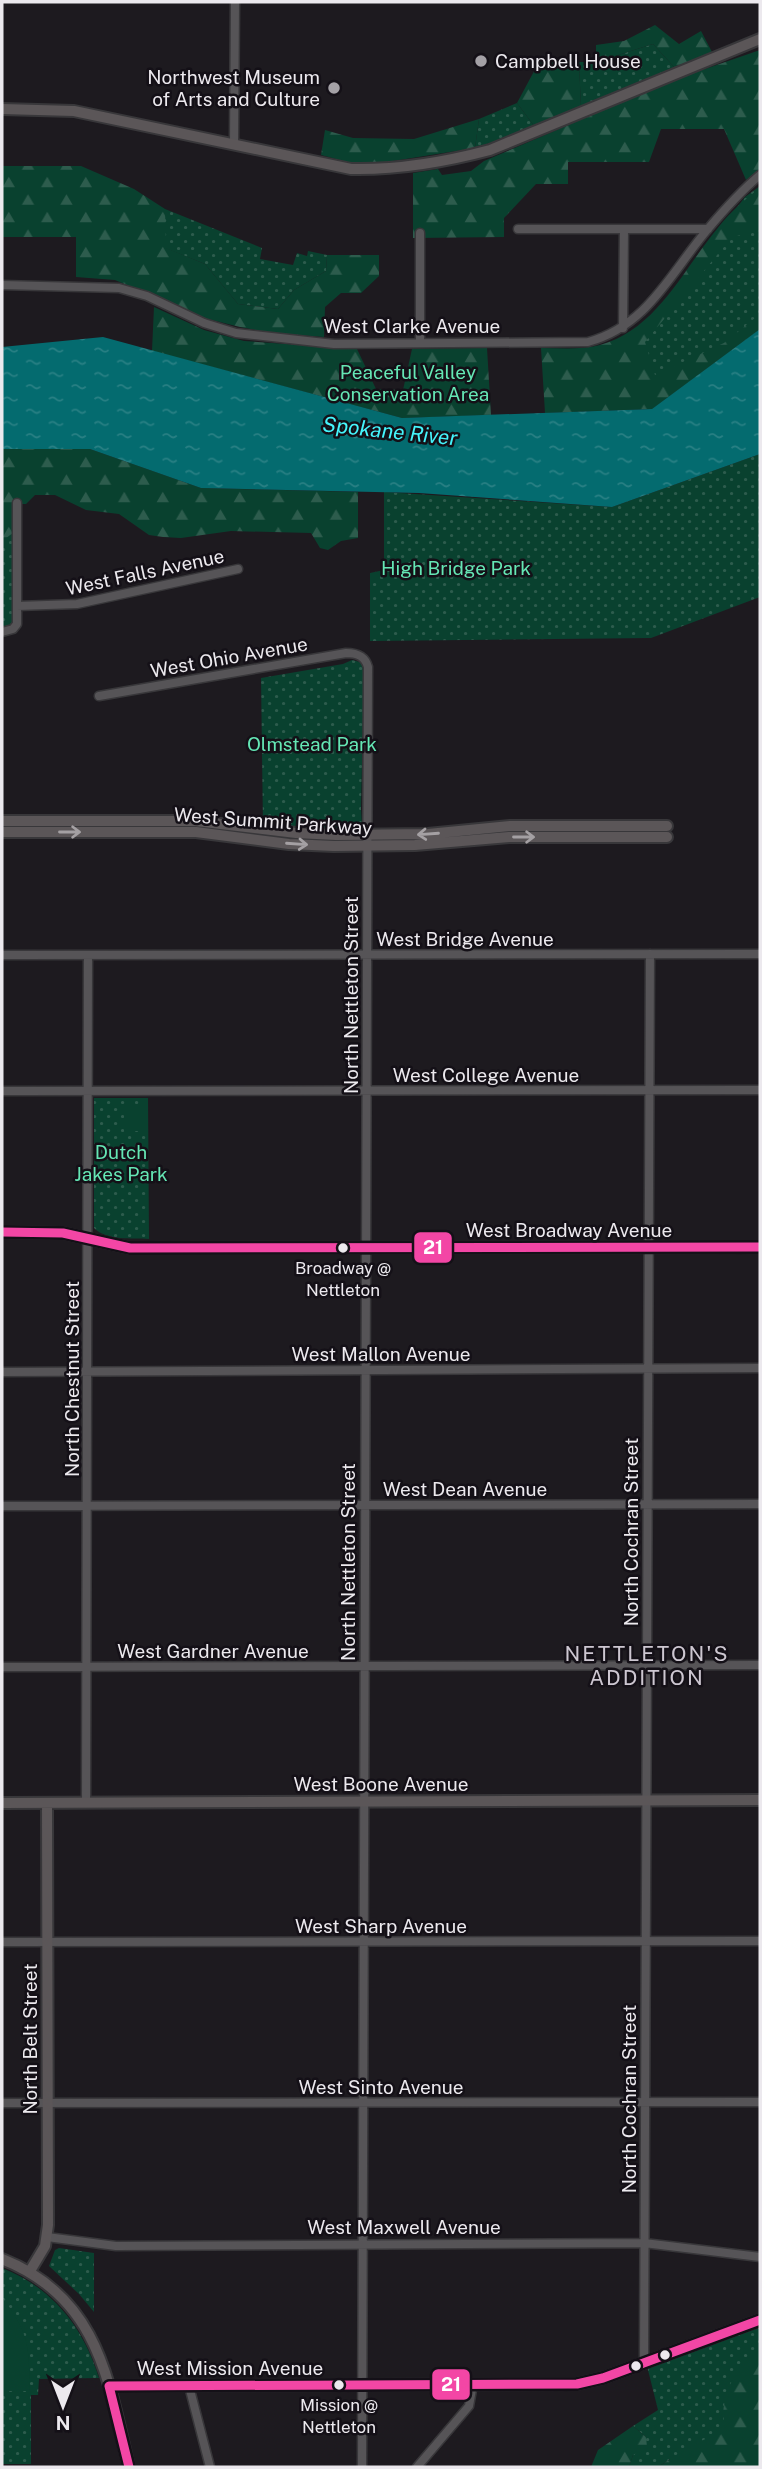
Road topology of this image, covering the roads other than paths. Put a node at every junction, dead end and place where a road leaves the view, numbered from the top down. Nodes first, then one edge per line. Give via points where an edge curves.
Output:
1 (235, 2) edge
2 (760, 39) edge
3 (2, 109) edge
4 (234, 143) junction
5 (760, 175) edge
6 (518, 229) dead end
7 (624, 229) junction
8 (708, 229) junction
9 (420, 233) dead end
10 (2, 285) edge
11 (623, 328) junction
12 (420, 343) junction
13 (18, 503) dead end
14 (238, 569) dead end
15 (17, 606) junction
16 (2, 632) edge
17 (364, 658) joint
18 (99, 696) dead end
19 (2, 821) edge
20 (23, 826) junction
21 (667, 831) dead end
22 (2, 832) edge
23 (367, 840) junction
24 (366, 954) junction
25 (650, 954) junction
26 (760, 954) edge
27 (2, 955) edge
28 (88, 955) junction
29 (88, 1090) junction
30 (650, 1090) junction
31 (760, 1090) edge
32 (2, 1091) edge
33 (366, 1091) junction
34 (2, 1232) edge
35 (89, 1240) junction
36 (648, 1247) junction
37 (760, 1247) edge
38 (366, 1248) junction
39 (647, 1368) junction
40 (760, 1368) edge
41 (2, 1371) edge
42 (88, 1371) junction
43 (365, 1371) junction
44 (364, 1504) junction
45 (760, 1504) edge
46 (647, 1505) junction
47 (2, 1506) edge
48 (88, 1506) junction
49 (647, 1665) junction
50 (760, 1665) edge
51 (2, 1667) edge
52 (86, 1667) junction
53 (364, 1667) junction
54 (646, 1800) junction
55 (760, 1800) edge
56 (363, 1802) junction
57 (2, 1803) edge
58 (47, 1803) junction
59 (86, 1803) junction
60 (645, 1941) junction
61 (760, 1941) edge
62 (2, 1942) edge
63 (47, 1942) junction
64 (362, 1942) junction
65 (48, 2102) junction
66 (645, 2102) junction
67 (760, 2102) edge
68 (2, 2103) edge
69 (363, 2103) junction
70 (47, 2237) junction
71 (644, 2243) junction
72 (362, 2245) junction
73 (760, 2257) edge
74 (2, 2259) edge
75 (30, 2271) junction
76 (760, 2320) edge
77 (644, 2362) junction
78 (473, 2384) junction
79 (362, 2385) junction
80 (110, 2386) junction
81 (190, 2386) junction
82 (129, 2467) edge
83 (210, 2467) edge
84 (362, 2467) edge
85 (417, 2467) edge

1 - 4 street
2 - 4 street via 490,150 450,160 351,169
3 - 4 street via 74,111
5 - 8 street, West Clarke Avenue
6 - 7 street
7 - 8 street
7 - 11 street
8 - 11 street, West Clarke Avenue via 643,312
9 - 12 street
10 - 12 street, West Clarke Avenue via 119,288 236,333 334,344
11 - 12 street, West Clarke Avenue via 587,342
13 - 15 street
14 - 15 street, West Falls Avenue via 77,604
15 - 16 street via 15,627
17 - 18 street, West Ohio Avenue via 342,654
17 - 23 street, North Nettleton Street via 368,667
19 - 20 street, West Summit Parkway
20 - 22 street, West Summit Parkway
20 - 23 street, West Summit Parkway via 150,826 302,845
21 - 23 street, West Summit Parkway via 603,831 431,845
23 - 24 street, North Nettleton Street
24 - 25 street, West Bridge Avenue
24 - 28 street, West Bridge Avenue
24 - 33 street, North Nettleton Street
25 - 26 street, West Bridge Avenue
25 - 30 street, North Cochran Street
27 - 28 street, West Bridge Avenue
28 - 29 street, North Chestnut Street
29 - 32 street, West College Avenue
29 - 33 street, West College Avenue
29 - 35 street, North Chestnut Street
30 - 31 street, West College Avenue
30 - 33 street, West College Avenue
30 - 36 street, North Cochran Street
33 - 38 street, North Nettleton Street
34 - 35 street, West Broadway Avenue via 50,1232
35 - 38 street, West Broadway Avenue via 131,1248
35 - 42 street, North Chestnut Street
36 - 37 street, West Broadway Avenue
36 - 38 street, West Broadway Avenue
36 - 39 street, North Cochran Street
38 - 43 street, North Nettleton Street
39 - 40 street, West Mallon Avenue
39 - 43 street, West Mallon Avenue
39 - 46 street, North Cochran Street
41 - 42 street, West Mallon Avenue
42 - 43 street, West Mallon Avenue
42 - 48 street, North Chestnut Street
43 - 44 street, North Nettleton Street
44 - 46 street, West Dean Avenue
44 - 48 street, West Dean Avenue
44 - 53 street, North Nettleton Street
45 - 46 street, West Dean Avenue
46 - 49 street, North Cochran Street
47 - 48 street, West Dean Avenue
48 - 52 street, North Chestnut Street
49 - 50 street, West Gardner Avenue
49 - 53 street, West Gardner Avenue
49 - 54 street, North Cochran Street
51 - 52 street, West Gardner Avenue
52 - 53 street, West Gardner Avenue
52 - 59 street, North Chestnut Street
53 - 56 street, North Nettleton Street
54 - 55 street, West Boone Avenue
54 - 56 street, West Boone Avenue
54 - 60 street, North Cochran Street
56 - 59 street, West Boone Avenue
56 - 64 street, North Nettleton Street
57 - 58 street, West Boone Avenue
58 - 59 street, West Boone Avenue
58 - 63 street, North Belt Street
60 - 61 street, West Sharp Avenue
60 - 64 street, West Sharp Avenue
60 - 66 street, North Cochran Street
62 - 63 street, West Sharp Avenue
63 - 64 street, West Sharp Avenue
63 - 65 street, North Belt Street
64 - 69 street, North Nettleton Street
65 - 68 street, West Sinto Avenue
65 - 69 street, West Sinto Avenue
65 - 70 street, North Belt Street
66 - 67 street, West Sinto Avenue
66 - 69 street, West Sinto Avenue
66 - 71 street, North Cochran Street
69 - 72 street, North Nettleton Street
70 - 72 street, West Maxwell Avenue via 116,2246
70 - 75 street, North Belt Street
71 - 72 street, West Maxwell Avenue
71 - 73 street, West Maxwell Avenue
71 - 77 street, North Cochran Street
72 - 79 street, North Nettleton Street
74 - 75 street
75 - 80 street via 81,2319
76 - 77 street, West Mission Avenue
77 - 78 street, West Mission Avenue via 578,2384
78 - 79 street, West Mission Avenue
78 - 85 street via 469,2406
79 - 81 street, West Mission Avenue
79 - 84 street, North Nettleton Street
80 - 81 street, West Mission Avenue
80 - 82 street
81 - 83 street

